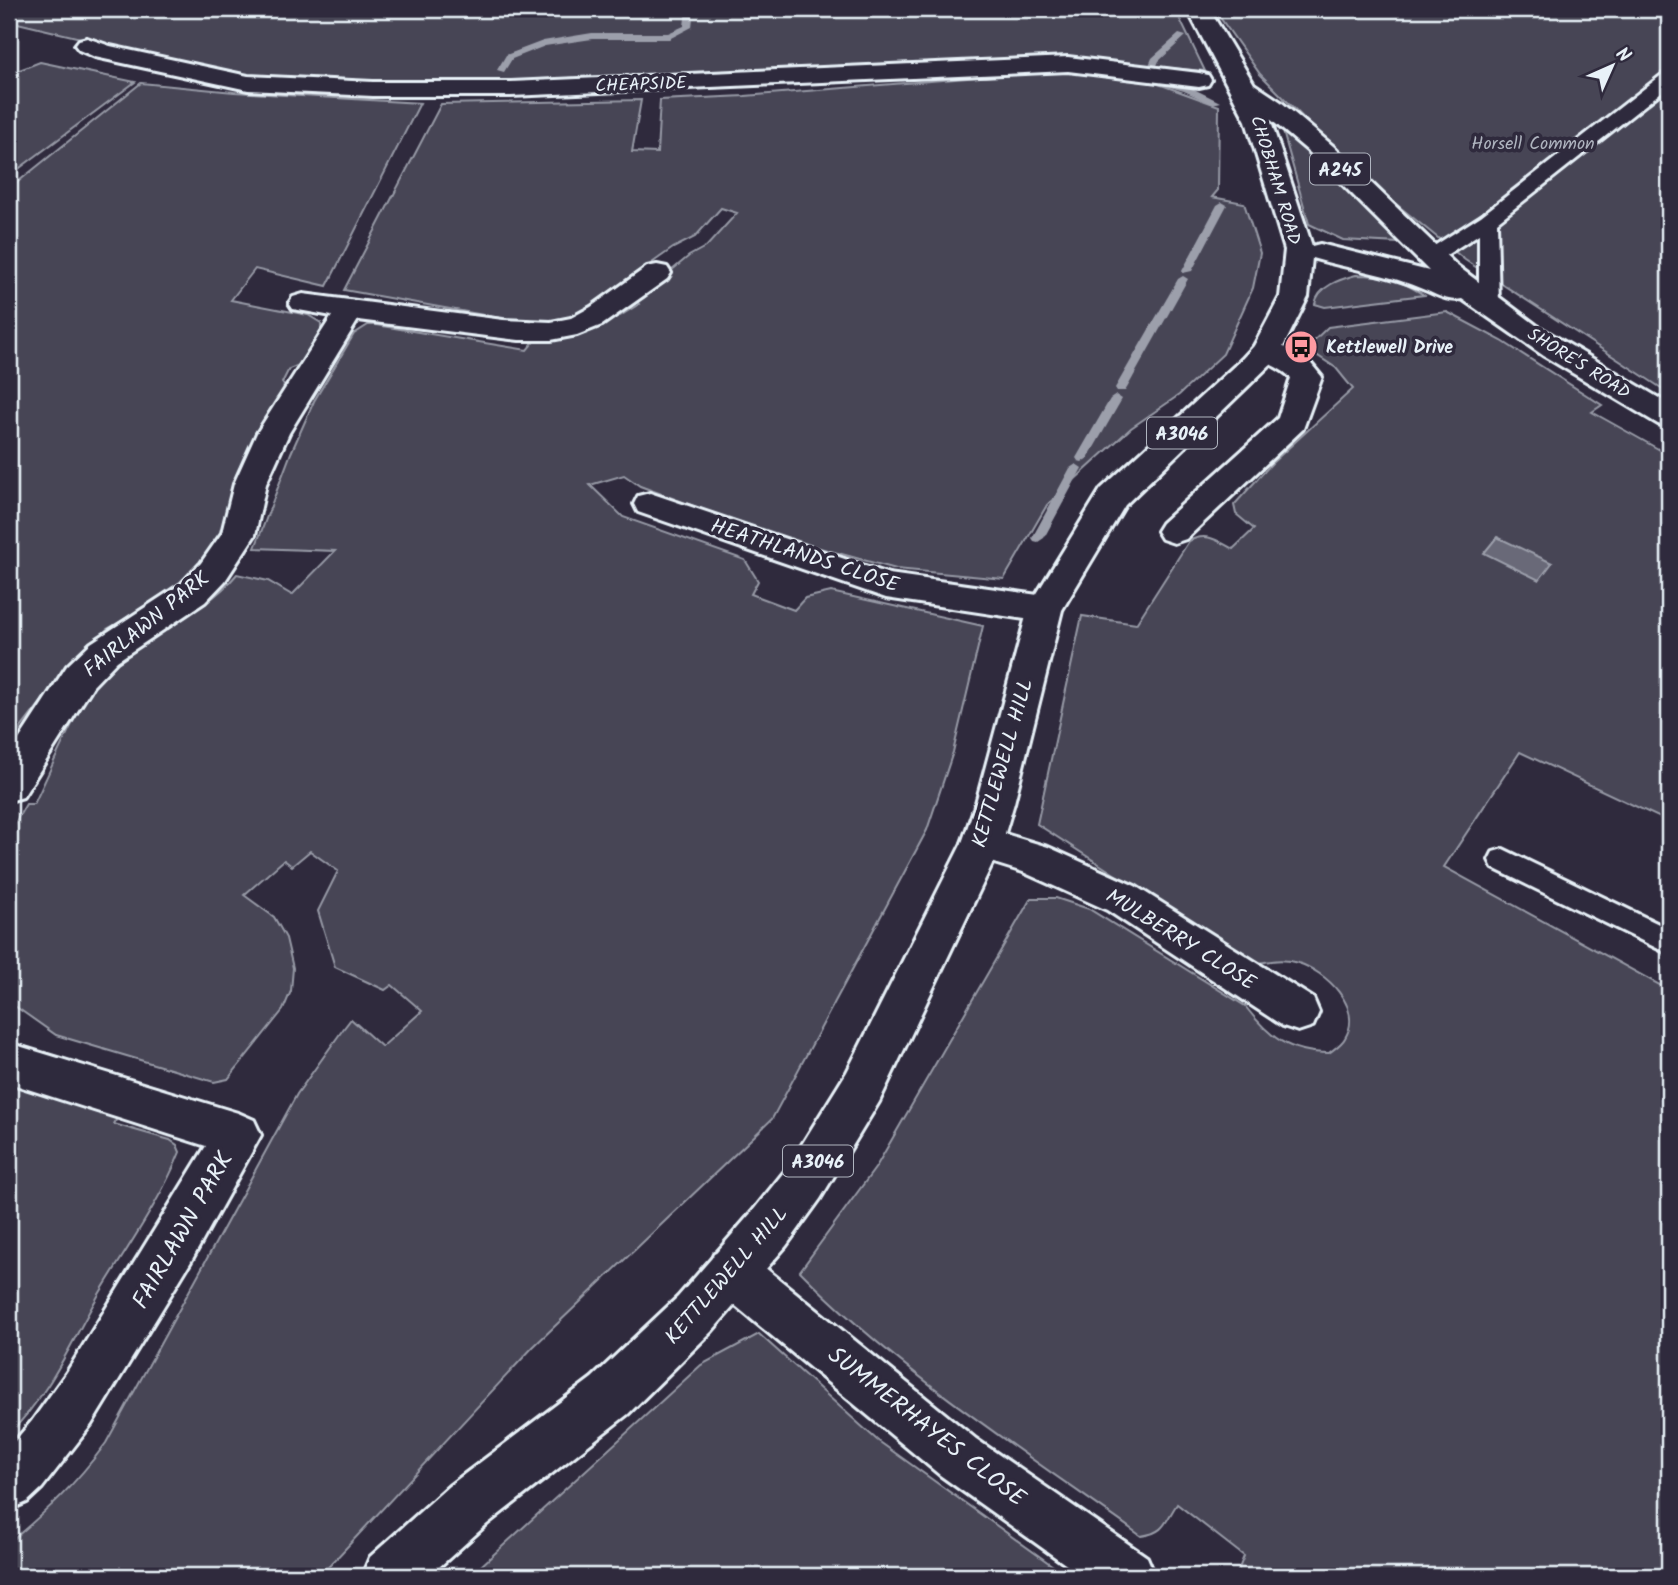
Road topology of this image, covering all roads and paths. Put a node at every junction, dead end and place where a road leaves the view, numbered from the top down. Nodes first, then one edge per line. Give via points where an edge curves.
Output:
1 (1198, 9) edge
2 (87, 45) dead end
3 (1669, 78) edge
4 (1199, 80) dead end
5 (1244, 89) junction
6 (1489, 220) junction
7 (1310, 251) junction
8 (1430, 257) junction
9 (657, 273) dead end
10 (303, 303) dead end
11 (1489, 306) junction
12 (350, 310) junction
13 (1267, 350) junction
14 (1669, 417) edge
15 (650, 504) dead end
16 (1174, 531) dead end
17 (1045, 609) junction
18 (9, 786) edge
19 (982, 843) junction
20 (1503, 860) dead end
21 (1669, 942) edge
22 (1298, 1012) dead end
23 (9, 1063) edge
24 (731, 1271) junction
25 (9, 1484) edge
26 (389, 1576) edge
27 (1128, 1576) edge

1 - 5 street, CHOBHAM ROAD / A3046
2 - 4 street, CHEAPSIDE via 248,83 373,89 511,89 1068,64
3 - 6 lane
5 - 7 street, CHOBHAM ROAD / A3046
5 - 8 street, SHORE'S ROAD / A245 via 1279,110
6 - 8 lane
6 - 11 lane
7 - 8 street via 1346,249
7 - 11 street, SHORE'S ROAD / A245 via 1408,272
7 - 13 street, CHOBHAM ROAD / A3046 via 1294,297
8 - 11 street, SHORE'S ROAD / A245
9 - 12 street via 600,314 555,330
10 - 12 street
11 - 14 street, SHORE'S ROAD / A245
12 - 18 street, FAIRLAWN PARK via 273,432 250,484 238,535 213,572 193,593 104,652 80,676
13 - 16 street via 1292,361 1307,377 1292,422
13 - 17 street, CHOBHAM ROAD / A3046 via 1113,497
15 - 17 street, HEATHLANDS CLOSE via 886,586
17 - 19 street, KETTLEWELL HILL / A3046
19 - 22 street, MULBERRY CLOSE via 1034,859 1121,898
19 - 24 street, KETTLEWELL HILL / A3046 via 863,1087 804,1183
20 - 21 lane
23 - 25 street, FAIRLAWN PARK via 238,1135 148,1292 65,1421
24 - 26 street, KETTLEWELL HILL / A3046 via 662,1348 610,1396 468,1505
24 - 27 street, SUMMERHAYES CLOSE via 958,1457

